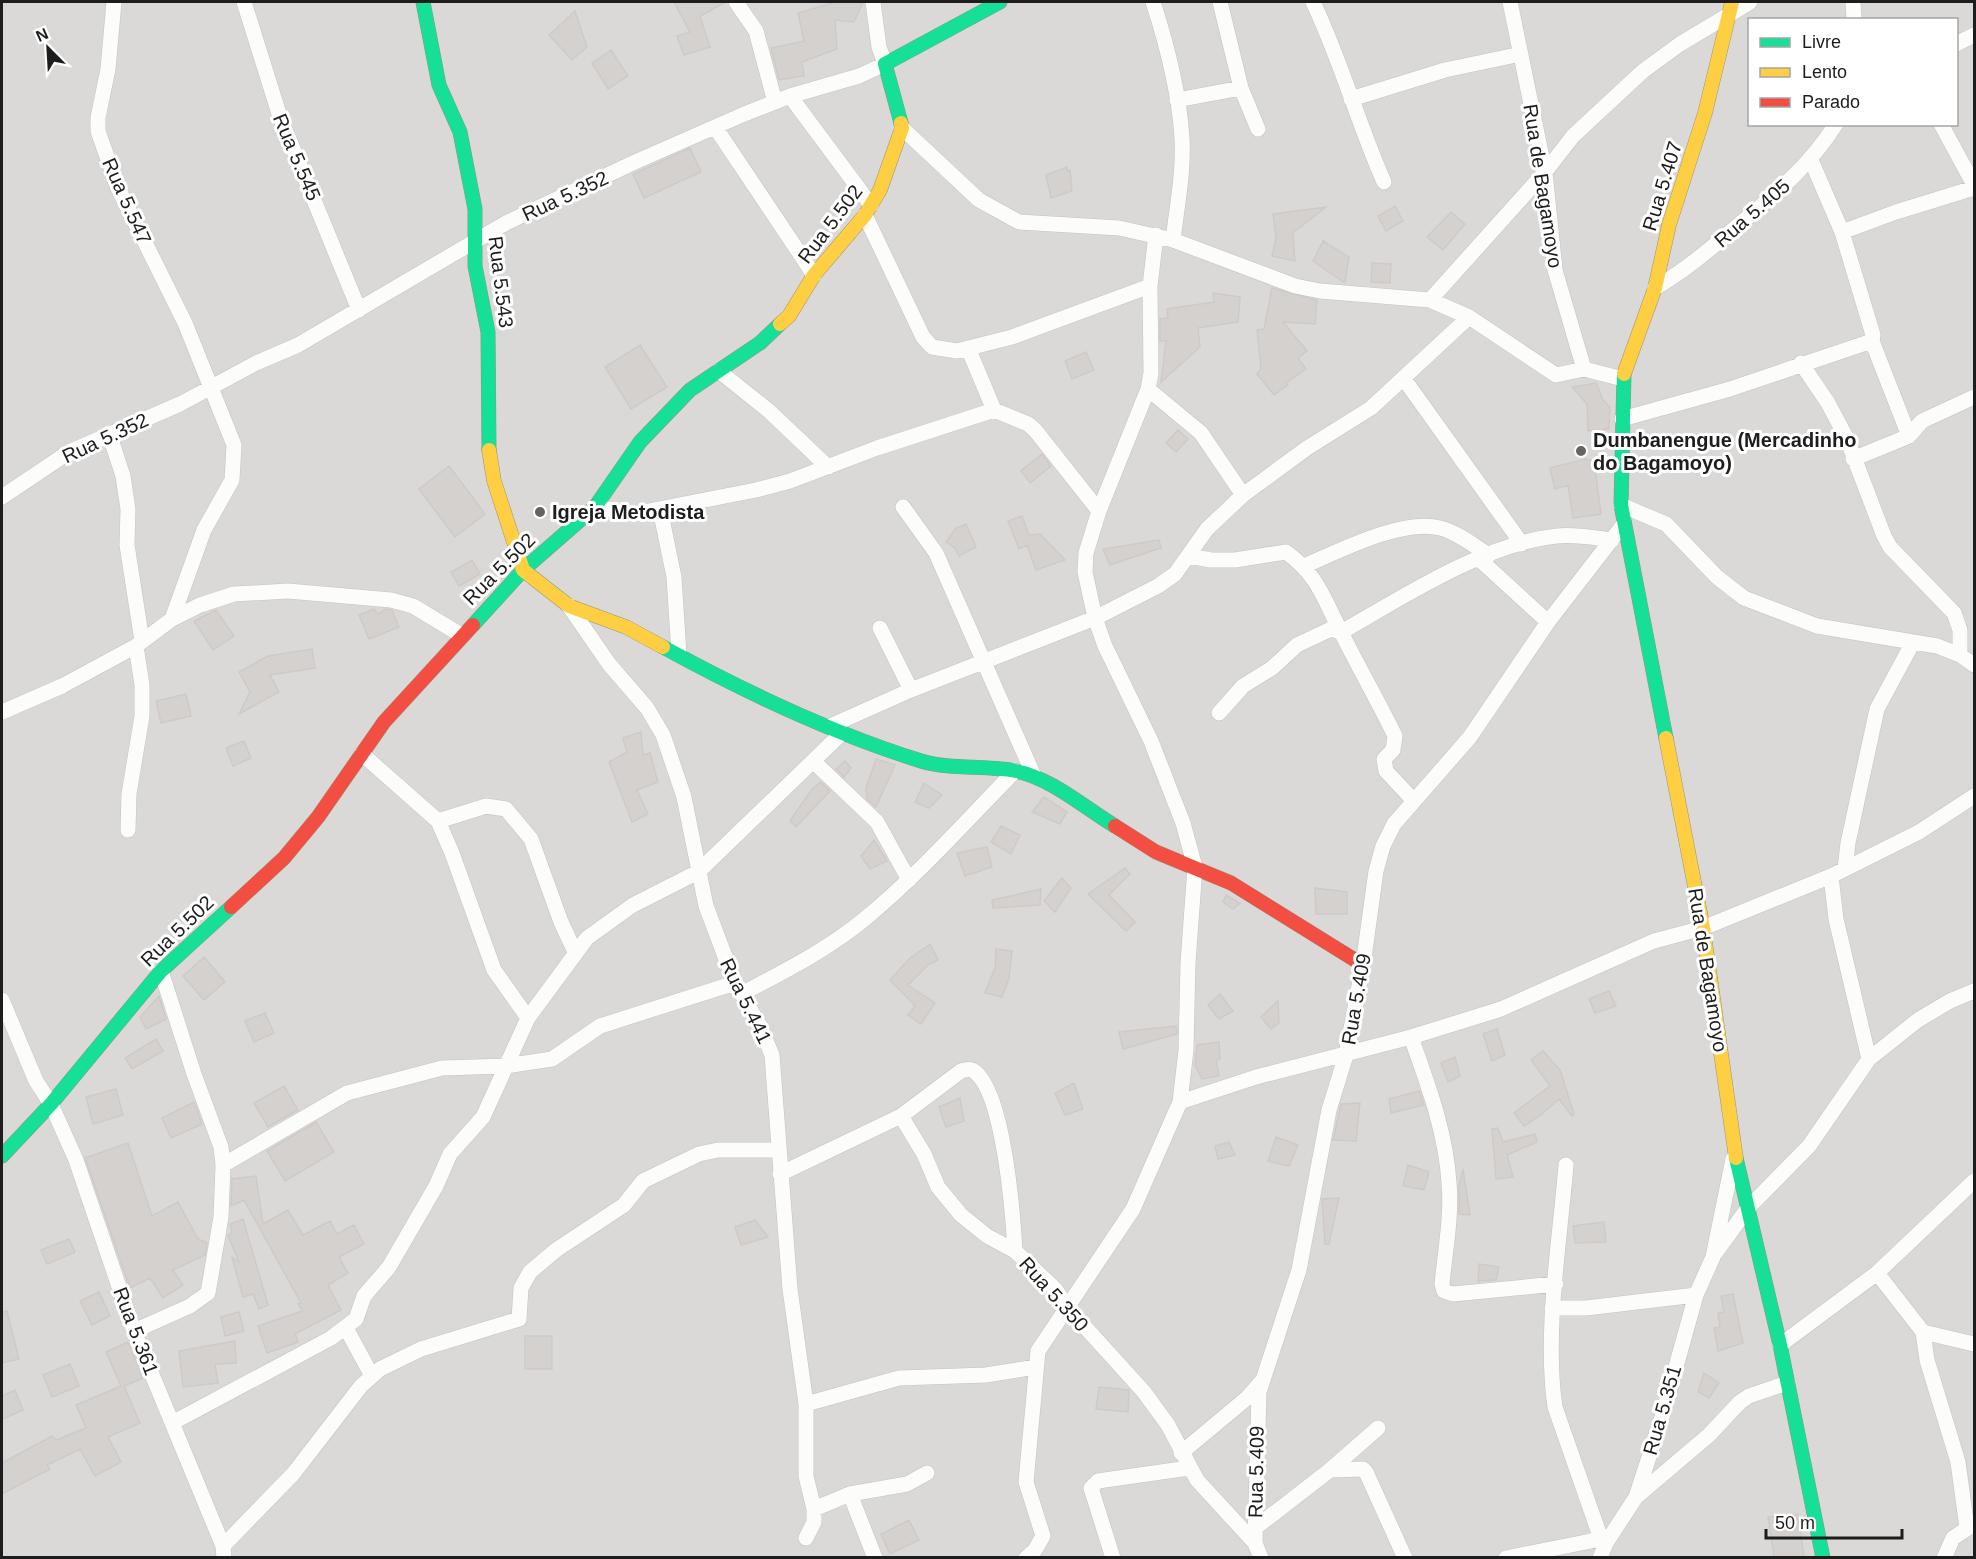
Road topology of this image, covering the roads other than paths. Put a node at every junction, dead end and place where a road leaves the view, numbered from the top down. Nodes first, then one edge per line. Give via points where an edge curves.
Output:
1 (114, 2) edge
2 (244, 2) edge
3 (423, 2) edge
4 (430, 2) edge
5 (736, 2) edge
6 (873, 2) edge
7 (1000, 2) edge
8 (1153, 2) edge
9 (1220, 2) edge
10 (1313, 2) edge
11 (1510, 2) edge
12 (1750, 2) edge
13 (1853, 2) edge
14 (1731, 8) edge
15 (1854, 18) edge
16 (1974, 34) edge
17 (1958, 43) edge
18 (1521, 54) junction
19 (885, 64) junction
20 (1241, 88) junction
21 (790, 96) junction
22 (1351, 99) junction
23 (1177, 100) junction
24 (775, 102) junction
25 (1835, 126) edge
26 (1942, 126) edge
27 (716, 127) junction
28 (902, 128) junction
29 (1258, 129) dead end
30 (1811, 160) junction
31 (1545, 172) junction
32 (1384, 182) dead end
33 (1974, 186) edge
34 (868, 210) junction
35 (1842, 232) junction
36 (1156, 235) junction
37 (1173, 240) junction
38 (474, 242) junction
39 (814, 275) junction
40 (1150, 286) junction
41 (1655, 288) junction
42 (1430, 300) junction
43 (359, 310) junction
44 (1469, 317) junction
45 (1872, 341) junction
46 (968, 348) junction
47 (1801, 363) junction
48 (1584, 369) junction
49 (719, 371) junction
50 (1404, 379) junction
51 (1623, 379) junction
52 (213, 388) junction
53 (1148, 389) junction
54 (1974, 396) edge
55 (994, 410) junction
56 (1622, 419) junction
57 (109, 433) junction
58 (1909, 436) junction
59 (1853, 459) junction
60 (828, 466) junction
61 (1243, 495) junction
62 (2, 497) edge
63 (1621, 505) junction
64 (595, 507) junction
65 (903, 507) dead end
66 (660, 509) junction
67 (1100, 512) junction
68 (1623, 525) junction
69 (1612, 540) junction
70 (1522, 544) junction
71 (1189, 556) junction
72 (1484, 557) junction
73 (1304, 566) junction
74 (523, 570) junction
75 (569, 606) junction
76 (1095, 618) junction
77 (172, 619) junction
78 (1548, 622) junction
79 (880, 628) dead end
80 (1341, 632) junction
81 (461, 635) junction
82 (139, 644) junction
83 (1912, 644) junction
84 (679, 654) junction
85 (1960, 655) junction
86 (983, 662) junction
87 (1974, 665) edge
88 (911, 690) junction
89 (2, 712) edge
90 (1219, 713) dead end
91 (836, 730) junction
92 (362, 753) junction
93 (813, 761) junction
94 (1015, 771) junction
95 (1034, 776) junction
96 (1974, 796) edge
97 (1414, 801) junction
98 (438, 821) junction
99 (128, 830) dead end
100 (1195, 867) junction
101 (1845, 869) junction
102 (698, 872) junction
103 (1831, 876) junction
104 (909, 880) junction
105 (1703, 928) junction
106 (575, 952) junction
107 (1363, 965) junction
108 (161, 971) junction
109 (738, 989) junction
110 (1974, 991) edge
111 (2, 1000) edge
112 (528, 1018) junction
113 (1411, 1037) junction
114 (1346, 1055) junction
115 (1869, 1059) junction
116 (506, 1066) junction
117 (1180, 1102) junction
118 (51, 1104) junction
119 (901, 1116) junction
120 (779, 1150) junction
121 (1735, 1153) junction
122 (2, 1156) edge
123 (223, 1164) junction
124 (1566, 1164) dead end
125 (780, 1174) junction
126 (1974, 1181) edge
127 (1748, 1208) junction
128 (1015, 1251) junction
129 (1713, 1257) junction
130 (1877, 1273) junction
131 (1556, 1284) junction
132 (1696, 1295) junction
133 (1067, 1307) junction
134 (1552, 1308) junction
135 (346, 1328) junction
136 (134, 1331) junction
137 (1923, 1332) junction
138 (1974, 1344) edge
139 (1780, 1345) junction
140 (1036, 1367) junction
141 (372, 1376) junction
142 (1262, 1381) junction
143 (1787, 1383) junction
144 (806, 1404) junction
145 (172, 1423) junction
146 (1378, 1428) dead end
147 (1181, 1453) junction
148 (1189, 1468) junction
149 (1330, 1470) junction
150 (927, 1473) dead end
151 (850, 1494) junction
152 (1636, 1497) junction
153 (814, 1509) junction
154 (1971, 1526) edge
155 (1255, 1535) junction
156 (806, 1538) dead end
157 (1604, 1541) junction
158 (223, 1552) edge
159 (875, 1557) edge
160 (1026, 1557) edge
161 (1113, 1557) edge
162 (1262, 1557) edge
163 (1405, 1557) edge
164 (1506, 1557) edge
165 (1599, 1557) edge
166 (1823, 1557) edge
167 (1944, 1557) edge

1 - 52 street, Rua 5.547 via 98,130 118,188
2 - 43 street, Rua 5.545 via 280,117
3 - 4 street
3 - 38 street, Rua 5.543 via 439,85 467,160 475,209
5 - 24 street via 756,31
6 - 19 street
7 - 19 street
8 - 23 street
9 - 20 street
10 - 22 street via 1334,46
11 - 18 street, Rua de Bagamoyo
12 - 14 street
13 - 15 street
14 - 31 street via 1643,71 1573,136
14 - 41 street, Rua 5.407
16 - 17 street
18 - 22 street via 1445,70
18 - 31 street, Rua de Bagamoyo
19 - 21 street, Rua 5.352 via 859,76
19 - 28 street
20 - 23 street
20 - 29 street
21 - 24 street, Rua 5.352
21 - 34 street
22 - 32 street
23 - 37 street via 1182,139 1181,180
24 - 27 street, Rua 5.352
25 - 30 street, Rua 5.405
26 - 33 street
27 - 38 street, Rua 5.352 via 506,223
27 - 39 street
28 - 34 street, Rua 5.502 via 880,190
28 - 36 street via 979,200 1019,222 1119,228
30 - 35 street
30 - 41 street, Rua 5.405 via 1715,246
31 - 42 street
31 - 48 street, Rua de Bagamoyo via 1555,270
33 - 35 street
34 - 39 street, Rua 5.502
34 - 46 street via 923,337 944,350
35 - 45 street
36 - 37 street
36 - 40 street
37 - 42 street via 1294,286
38 - 43 street, Rua 5.352
38 - 74 street, Rua 5.543 via 488,332 490,460
39 - 49 street, Rua 5.502 via 780,327
40 - 46 street via 1012,337
40 - 53 street
41 - 51 street, Rua 5.407
42 - 44 street
43 - 52 street, Rua 5.352
44 - 48 street via 1556,375
44 - 50 street
45 - 47 street
45 - 58 street
46 - 55 street
47 - 56 street via 1730,389
47 - 59 street via 1828,403
48 - 51 street
49 - 60 street
49 - 64 street, Rua 5.502 via 690,390 640,442
50 - 61 street via 1371,408 1306,448
50 - 70 street
51 - 56 street, Rua de Bagamoyo
52 - 57 street, Rua 5.352
52 - 77 street, Rua 5.547 via 234,446 232,480 204,530
53 - 61 street via 1201,433
53 - 67 street
54 - 58 street via 1922,421
55 - 60 street
55 - 67 street via 1035,430
56 - 63 street, Rua de Bagamoyo
57 - 62 street, Rua 5.352 via 69,452
57 - 82 street via 123,476 128,509 127,545
58 - 59 street
59 - 85 street via 1877,524 1890,547 1954,613 1960,630
60 - 66 street via 776,485
61 - 71 street via 1207,529
63 - 68 street, Rua de Bagamoyo
63 - 83 street via 1666,524 1717,577 1744,598 1817,626
64 - 66 street via 633,514
64 - 74 street, Rua 5.502
65 - 86 street via 936,553
66 - 84 street via 674,577
67 - 76 street via 1086,553 1085,572
68 - 69 street, Rua 5.409
68 - 105 street, Rua de Bagamoyo via 1666,724
69 - 70 street via 1560,536
69 - 78 street, Rua 5.409
70 - 72 street
71 - 73 street via 1235,560 1286,552
71 - 76 street via 1175,574 1158,586
72 - 73 street via 1443,528 1417,525
72 - 78 street
72 - 80 street
73 - 80 street via 1321,588
74 - 75 street
74 - 81 street, Rua 5.502
75 - 84 street via 626,627
75 - 102 street, Rua 5.441 via 663,735 684,798
76 - 86 street
76 - 100 street via 1125,692 1151,741 1183,823
77 - 81 street via 234,594 314,592 413,606
77 - 82 street
78 - 97 street, Rua 5.409 via 1470,736
79 - 88 street
80 - 90 street via 1330,629 1297,645 1272,668 1243,686
80 - 97 street via 1395,736 1393,750 1384,759 1384,765
81 - 92 street, Rua 5.502 via 384,722
82 - 89 street via 62,686
82 - 99 street via 142,716 129,794
83 - 85 street via 1937,646
83 - 101 street via 1878,708
84 - 91 street via 707,671
85 - 87 street
86 - 88 street
86 - 95 street
88 - 91 street
91 - 93 street
91 - 94 street via 924,762
92 - 98 street
92 - 108 street, Rua 5.502 via 284,858
93 - 102 street
93 - 104 street via 877,822
94 - 95 street
94 - 104 street
95 - 100 street via 1156,852
96 - 101 street via 1919,832
97 - 107 street, Rua 5.409 via 1394,824 1383,846
98 - 106 street via 486,806 506,809 531,839
98 - 112 street via 494,970
100 - 107 street via 1283,914
100 - 117 street
101 - 103 street
102 - 106 street via 601,925
102 - 109 street, Rua 5.441 via 706,906
103 - 105 street
103 - 115 street via 1836,919
104 - 109 street via 866,918 807,960
105 - 113 street via 1654,940 1502,1009
105 - 121 street, Rua de Bagamoyo
106 - 112 street
107 - 114 street, Rua 5.409
108 - 118 street, Rua 5.502
108 - 123 street via 221,1147
109 - 116 street via 600,1026 552,1059
109 - 120 street, Rua 5.441 via 772,1055
110 - 115 street via 1918,1020
111 - 118 street, Rua 5.361 via 36,1081
112 - 116 street
113 - 114 street
113 - 131 street via 1437,1110 1447,1158 1450,1186 1444,1291 1453,1294
114 - 117 street via 1256,1077
114 - 142 street, Rua 5.409 via 1322,1144 1299,1270
115 - 127 street via 1809,1146
116 - 123 street via 442,1068 347,1093
116 - 135 street via 483,1117 450,1154 389,1267 364,1296 356,1319
117 - 133 street via 1133,1209
118 - 122 street, Rua 5.502
118 - 136 street, Rua 5.361 via 76,1160
119 - 125 street
119 - 128 street, Rua 5.350 via 938,1187 961,1215 987,1236
119 - 128 street via 961,1071 975,1071 998,1120 1013,1211
120 - 125 street, Rua 5.441
120 - 141 street via 718,1150 699,1154 643,1181 624,1205 530,1272 521,1288 519,1319 421,1349
121 - 127 street, Rua de Bagamoyo
121 - 129 street
123 - 136 street via 221,1217 208,1293 190,1306
124 - 131 street
125 - 144 street, Rua 5.441
126 - 130 street
127 - 129 street
127 - 139 street, Rua de Bagamoyo
128 - 133 street, Rua 5.350 via 1038,1270
129 - 132 street, Rua 5.351
130 - 137 street
130 - 139 street
131 - 134 street
132 - 134 street via 1586,1308
132 - 152 street, Rua 5.351
133 - 140 street via 1038,1351
133 - 147 street, Rua 5.350 via 1144,1392 1168,1425
134 - 157 street via 1555,1407
135 - 141 street
135 - 145 street
136 - 145 street, Rua 5.361
137 - 138 street
137 - 154 street
139 - 143 street, Rua de Bagamoyo
140 - 144 street via 899,1378
140 - 160 street via 1026,1482 1043,1536
141 - 158 street via 293,1474
142 - 147 street
142 - 155 street, Rua 5.409 via 1257,1422
143 - 152 street via 1740,1402 1709,1435
143 - 166 street, Rua de Bagamoyo
144 - 153 street, Rua 5.441 via 806,1476
145 - 158 street, Rua 5.361
146 - 149 street
147 - 148 street, Rua 5.350
148 - 155 street, Rua 5.350
148 - 161 street via 1093,1484
149 - 155 street
149 - 163 street via 1366,1472
150 - 151 street via 907,1484
151 - 153 street
151 - 159 street
152 - 157 street, Rua 5.351
153 - 156 street, Rua 5.441 via 814,1522
154 - 167 street via 1953,1538
155 - 162 street, Rua 5.350
157 - 164 street
157 - 165 street, Rua 5.351

